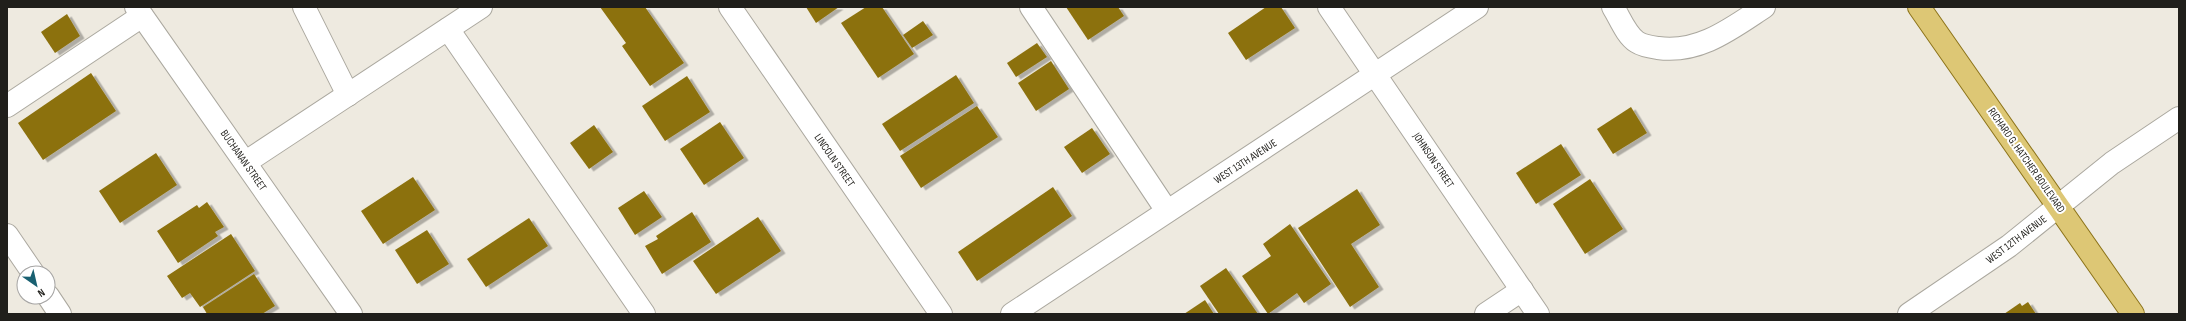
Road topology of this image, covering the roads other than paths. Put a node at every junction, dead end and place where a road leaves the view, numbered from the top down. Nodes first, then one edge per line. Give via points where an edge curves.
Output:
1 (304, 7) edge
2 (482, 7) edge
3 (730, 7) edge
4 (1031, 7) edge
5 (1329, 7) edge
6 (1477, 7) edge
7 (1613, 7) edge
8 (1764, 7) edge
9 (1919, 7) edge
10 (139, 11) edge
11 (448, 29) junction
12 (1375, 74) junction
13 (348, 95) junction
14 (7, 106) edge
15 (2179, 118) edge
16 (246, 162) junction
17 (2059, 206) junction
18 (1167, 211) junction
19 (7, 235) edge
20 (27, 265) edge
21 (1522, 290) junction
22 (54, 305) edge
23 (60, 314) edge
24 (351, 314) edge
25 (644, 314) edge
26 (941, 314) edge
27 (1012, 314) edge
28 (1486, 314) edge
29 (1538, 314) edge
30 (1909, 314) edge
31 (2133, 314) edge

1 - 13 street
2 - 11 street
3 - 26 street, LINCOLN STREET
4 - 18 street
5 - 12 street, JOHNSON STREET
6 - 12 street, WEST 13TH AVENUE
7 - 8 street via 1630,36 1638,43 1664,49 1700,44 1721,35
9 - 17 main road, RICHARD G. HATCHER BOULEVARD
10 - 14 street
10 - 16 street, BUCHANAN STREET
11 - 13 street
11 - 25 street
12 - 18 street, WEST 13TH AVENUE
12 - 21 street, JOHNSON STREET
13 - 16 street
15 - 17 street, WEST 12TH AVENUE via 2112,163
16 - 24 street, BUCHANAN STREET
17 - 30 street, WEST 12TH AVENUE via 2009,246
17 - 31 main road, RICHARD G. HATCHER BOULEVARD
18 - 27 street, WEST 13TH AVENUE
19 - 20 street
21 - 28 street
21 - 29 street, JOHNSON STREET
22 - 23 street

